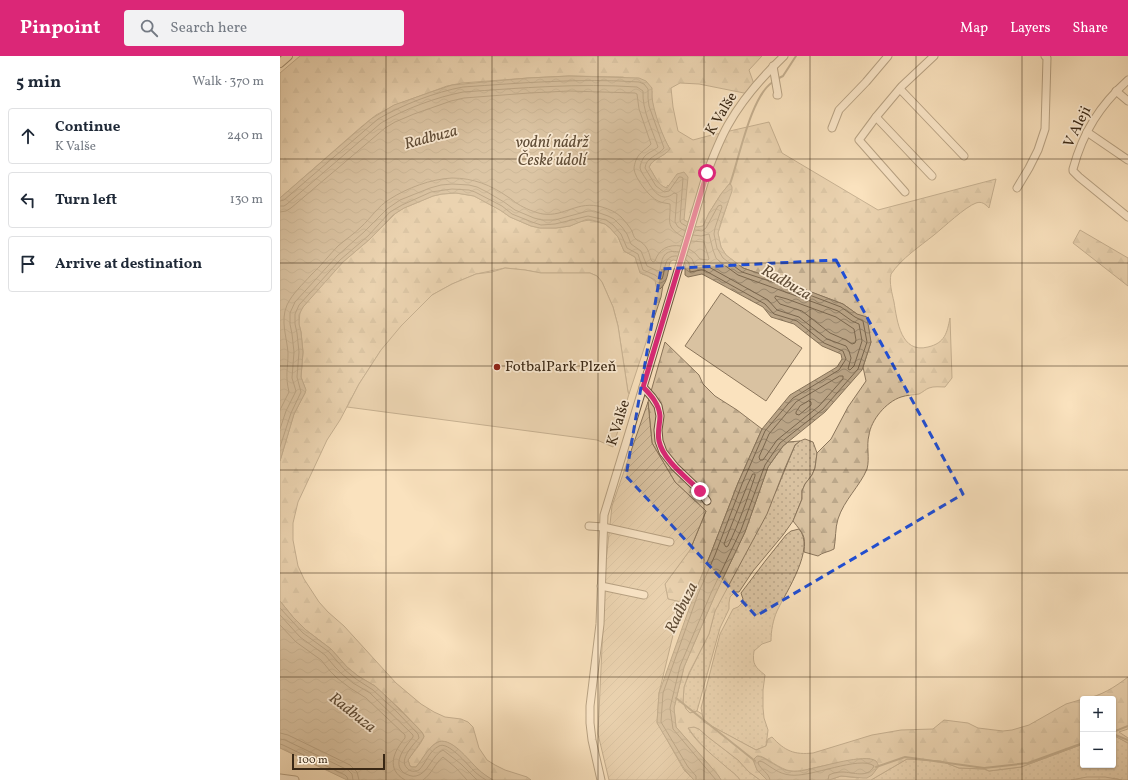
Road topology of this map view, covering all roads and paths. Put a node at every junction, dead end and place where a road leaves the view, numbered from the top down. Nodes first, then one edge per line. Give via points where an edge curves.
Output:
1 (288, 56) edge
2 (784, 56) edge
3 (888, 56) edge
4 (1046, 56) edge
5 (932, 57) edge
6 (280, 63) edge
7 (774, 66) junction
8 (1128, 80) edge
9 (900, 88) junction
10 (1116, 91) junction
11 (777, 95) dead end
12 (1128, 100) edge
13 (876, 117) junction
14 (832, 128) dead end
15 (1087, 132) junction
16 (964, 156) dead end
17 (1128, 160) edge
18 (932, 176) dead end
19 (1017, 188) dead end
20 (905, 192) dead end
21 (1128, 217) edge
22 (643, 387) junction
23 (707, 501) dead end
24 (589, 526) dead end
25 (603, 527) junction
26 (670, 542) dead end
27 (601, 586) junction
28 (644, 595) dead end
29 (280, 778) edge
30 (294, 780) edge
31 (600, 780) edge

1 - 6 main road
2 - 7 street, K Valše
3 - 14 street via 839,110
4 - 19 street via 1045,129 1038,150
5 - 9 street
7 - 11 street
7 - 22 street, K Valše via 749,94 728,124 717,147
8 - 10 street, V Aleji
9 - 13 street
9 - 16 street
10 - 12 street
10 - 15 street, V Aleji via 1095,116
13 - 18 street
13 - 20 street via 859,140
15 - 17 street
15 - 21 street, V Aleji via 1073,171
22 - 23 street via 658,406 659,441 663,452
22 - 25 street, K Valše via 604,515
24 - 25 street
25 - 26 street
25 - 27 street, K Valše
27 - 28 street
27 - 31 street, K Valše via 600,624 590,706 592,740
29 - 30 street

